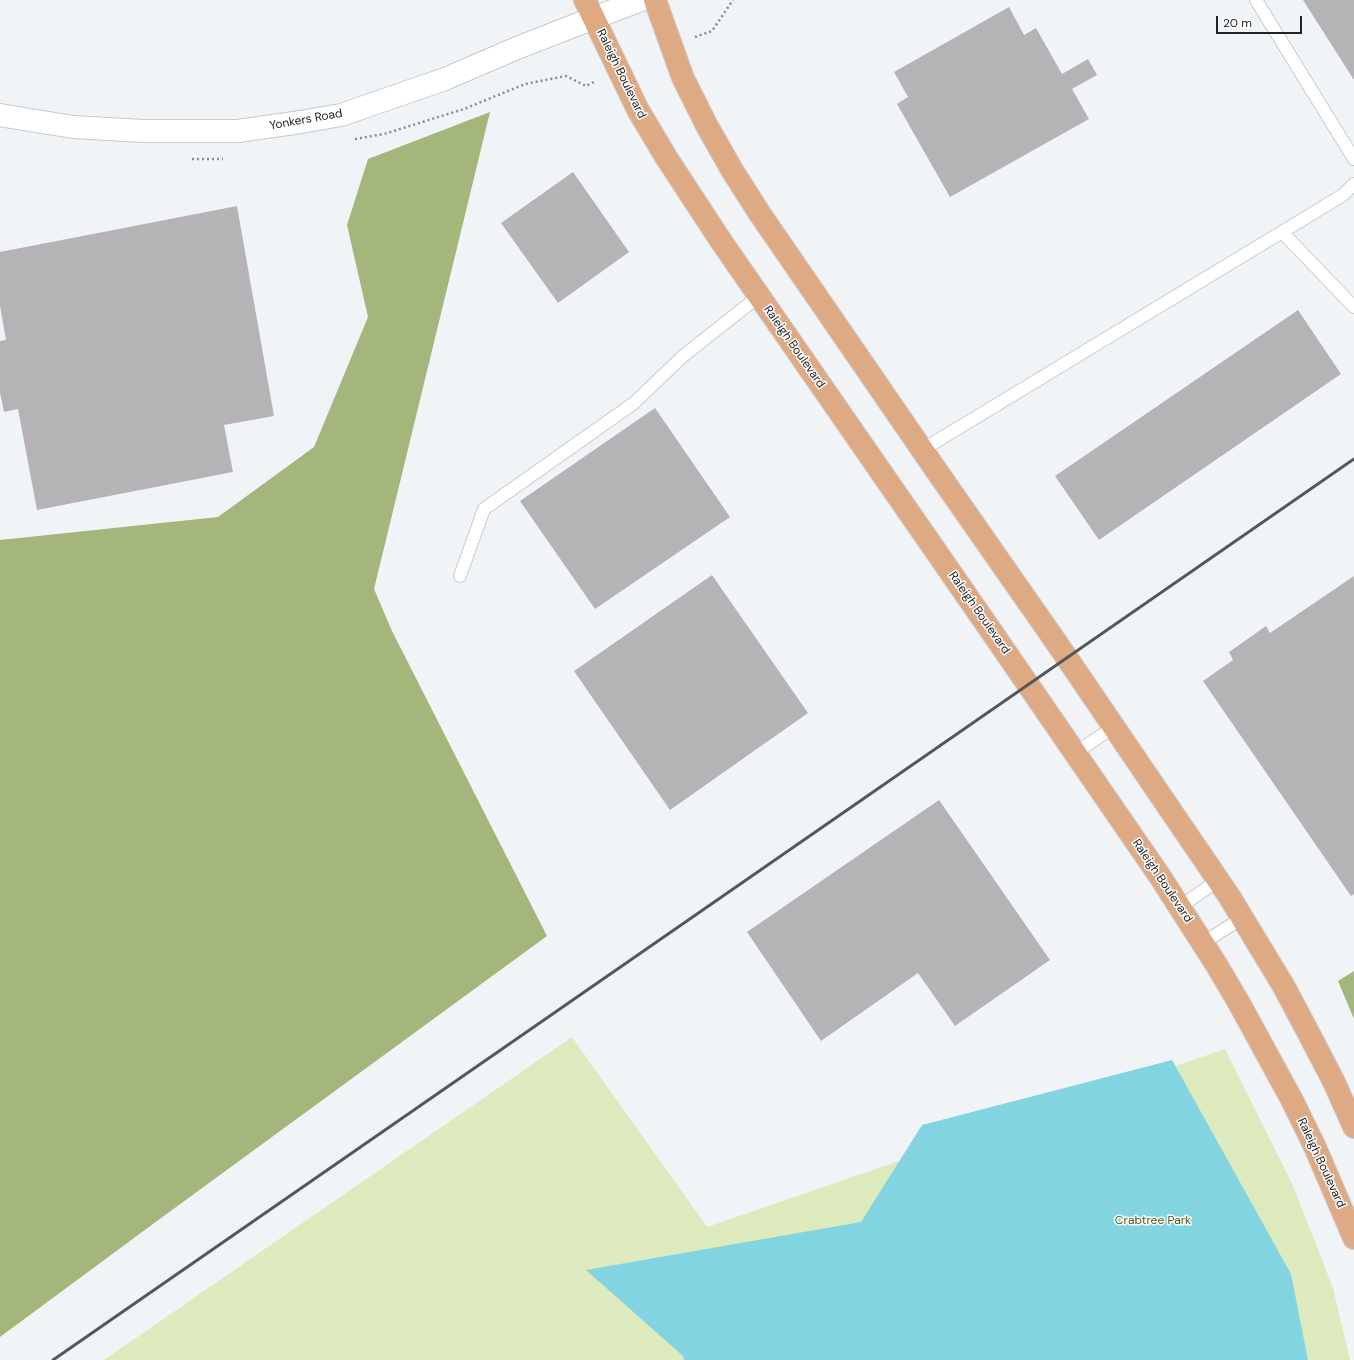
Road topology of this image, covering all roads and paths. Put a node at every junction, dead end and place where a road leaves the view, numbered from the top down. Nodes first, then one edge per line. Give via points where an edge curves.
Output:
1 (641, 0) edge
2 (655, 0) edge
3 (733, 0) edge
4 (1256, 0) edge
5 (589, 9) edge
6 (712, 31) dead end
7 (566, 76) dead end
8 (586, 86) dead end
9 (0, 115) edge
10 (1354, 159) edge
11 (1354, 184) edge
12 (1282, 232) junction
13 (759, 296) junction
14 (1354, 307) edge
15 (922, 450) junction
16 (460, 576) dead end
17 (1114, 727) junction
18 (1075, 753) junction
19 (1218, 880) junction
20 (1180, 907) junction
21 (1242, 918) junction
22 (1203, 942) junction
23 (1354, 1127) edge
24 (1354, 1238) edge

1 - 5 street, Yonkers Road
2 - 15 main road via 683,78 732,170
3 - 6 path
4 - 10 lane
5 - 9 street, Yonkers Road via 517,48 445,79 341,115 238,131 144,131 73,127
5 - 13 main road, Raleigh Boulevard via 638,110 666,157
7 - 8 path
11 - 12 lane via 1343,195
12 - 14 lane
12 - 15 lane
13 - 16 lane via 682,357 634,403 484,509
13 - 18 main road, Raleigh Boulevard
15 - 17 main road
17 - 18 lane
17 - 19 main road
18 - 20 main road, Raleigh Boulevard
19 - 20 lane
19 - 21 main road
20 - 22 main road, Raleigh Boulevard
21 - 22 lane
21 - 23 main road via 1283,985 1334,1082
22 - 24 main road, Raleigh Boulevard via 1292,1100 1336,1192

